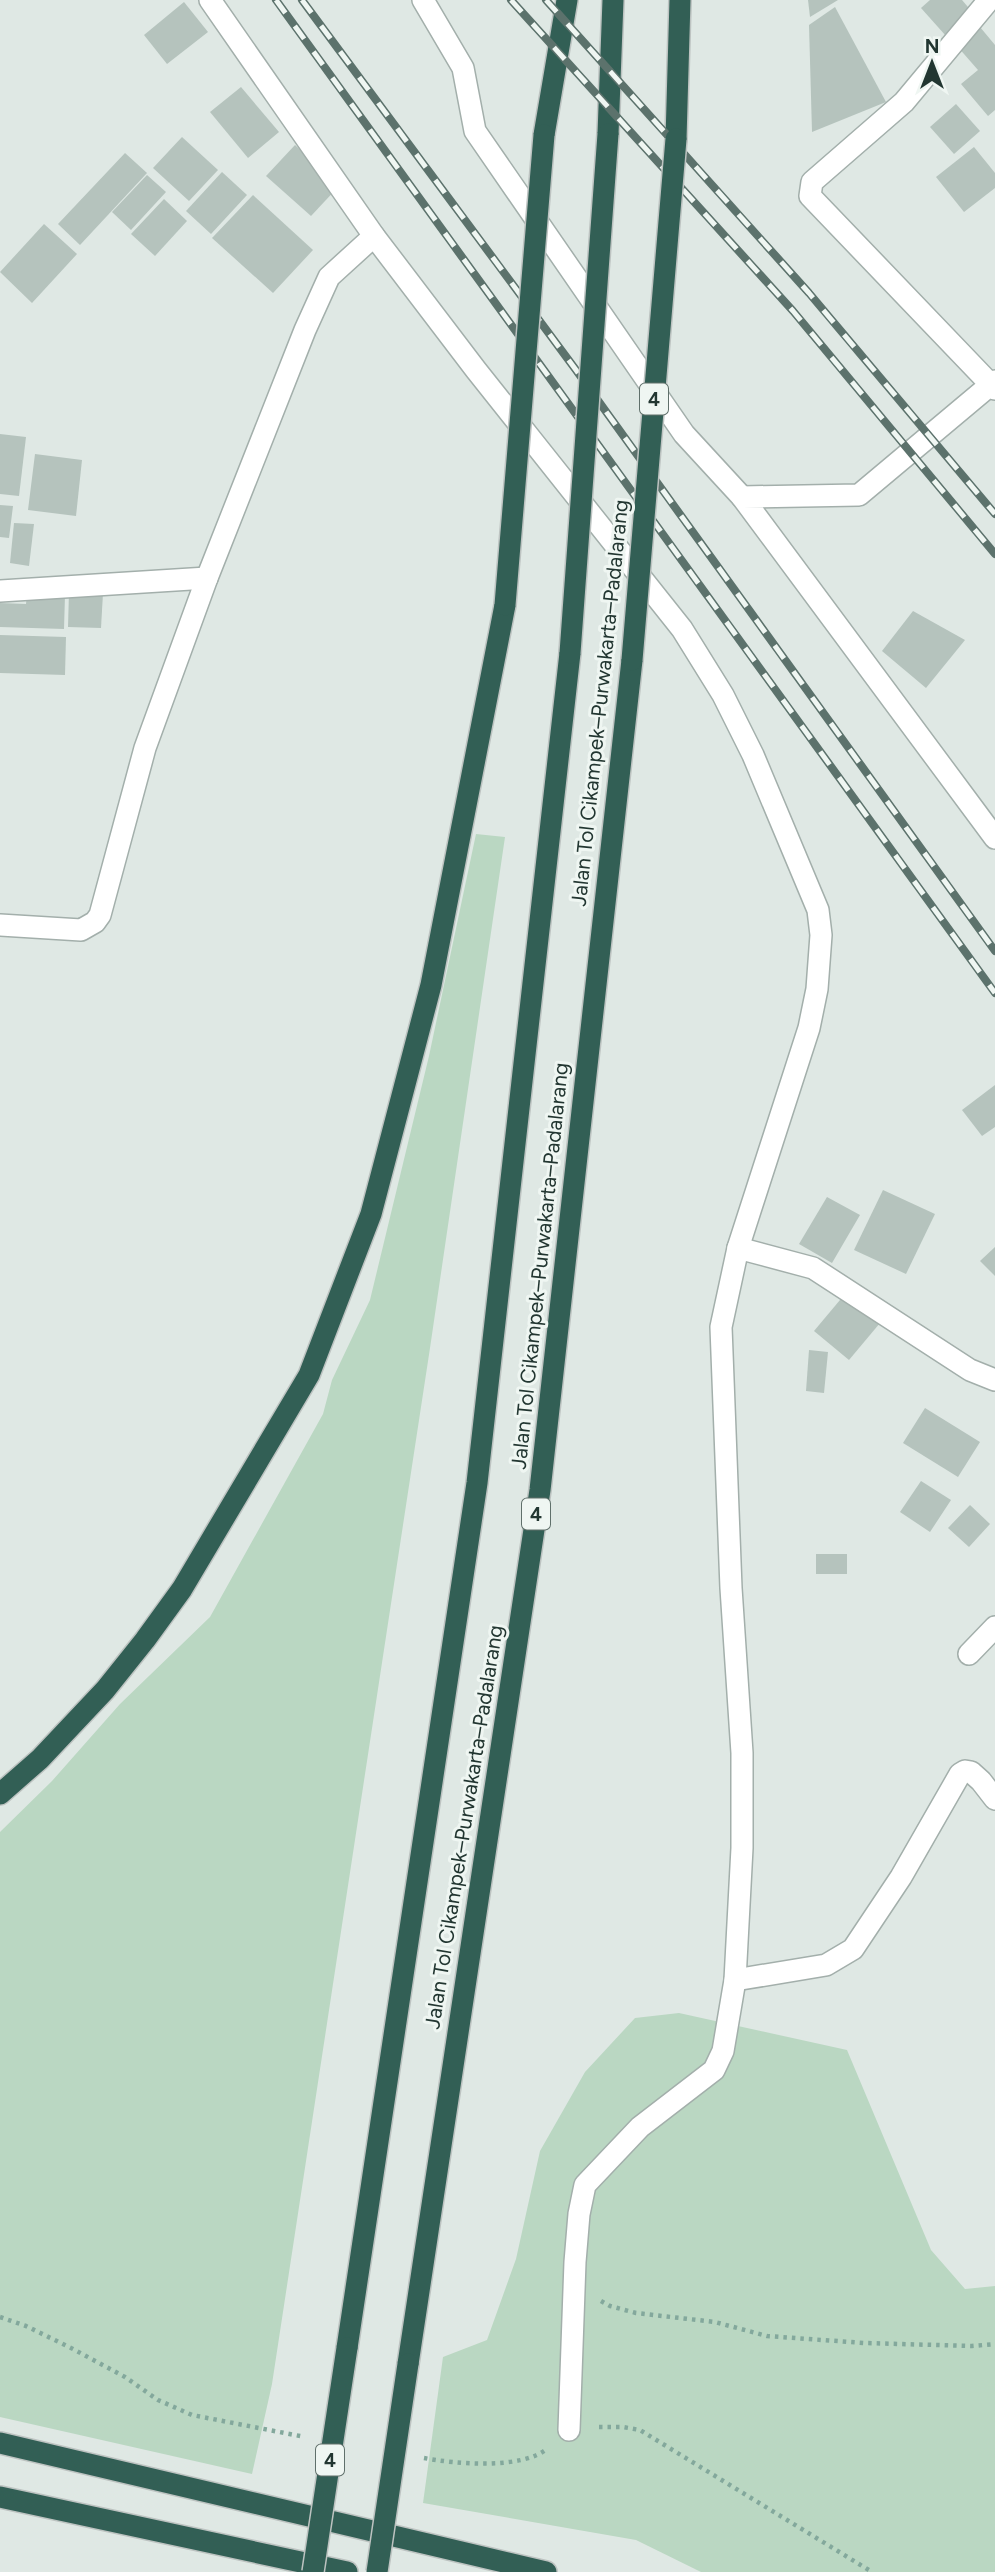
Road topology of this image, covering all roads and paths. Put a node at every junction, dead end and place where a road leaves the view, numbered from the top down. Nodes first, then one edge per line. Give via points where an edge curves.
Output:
1 (210, 0) edge
2 (422, 0) edge
3 (567, 0) edge
4 (613, 0) edge
5 (680, 0) edge
6 (989, 0) edge
7 (374, 236) junction
8 (994, 385) edge
9 (742, 497) junction
10 (207, 578) junction
11 (0, 591) edge
12 (995, 838) edge
13 (0, 925) edge
14 (738, 1248) junction
15 (995, 1380) edge
16 (995, 1628) edge
17 (969, 1654) dead end
18 (0, 1794) edge
19 (995, 1799) edge
20 (735, 1980) junction
21 (575, 2262) junction
22 (0, 2317) edge
23 (995, 2344) edge
24 (270, 2430) dead end
25 (569, 2430) joint
26 (0, 2443) edge
27 (0, 2497) edge
28 (313, 2572) edge
29 (347, 2572) edge
30 (377, 2572) edge
31 (546, 2572) edge
32 (872, 2572) edge

1 - 7 street
2 - 9 street via 463,68 475,131 684,434
3 - 18 highway, bridge via 544,135 505,605 431,985 371,1214 309,1375 182,1589 105,1690
4 - 28 highway, Jalan Tol Cikampek–Purwakarta–Padalarang / 4, bridge via 608,134 570,653 477,1483
5 - 30 highway, Jalan Tol Cikampek–Purwakarta–Padalarang / 4, bridge via 676,139 632,660 540,1490
6 - 8 street via 904,102 812,181 810,197
7 - 10 street via 329,277
7 - 14 street via 682,629 747,743 818,910 817,989 809,1028
8 - 9 street via 859,495
9 - 12 street
10 - 11 street
10 - 13 street via 145,748 100,915 81,930
14 - 15 street via 813,1268 970,1370
14 - 20 street via 721,1327 742,1752
16 - 17 street
19 - 20 street via 971,1772 961,1774 853,1949 826,1965
20 - 21 street via 723,2051 714,2070 640,2127 585,2185
21 - 23 path via 587,2292 610,2306 636,2313 715,2322 767,2336
21 - 25 street
22 - 24 path via 73,2349 192,2415
25 - 32 path via 640,2430
26 - 31 highway
27 - 29 highway

